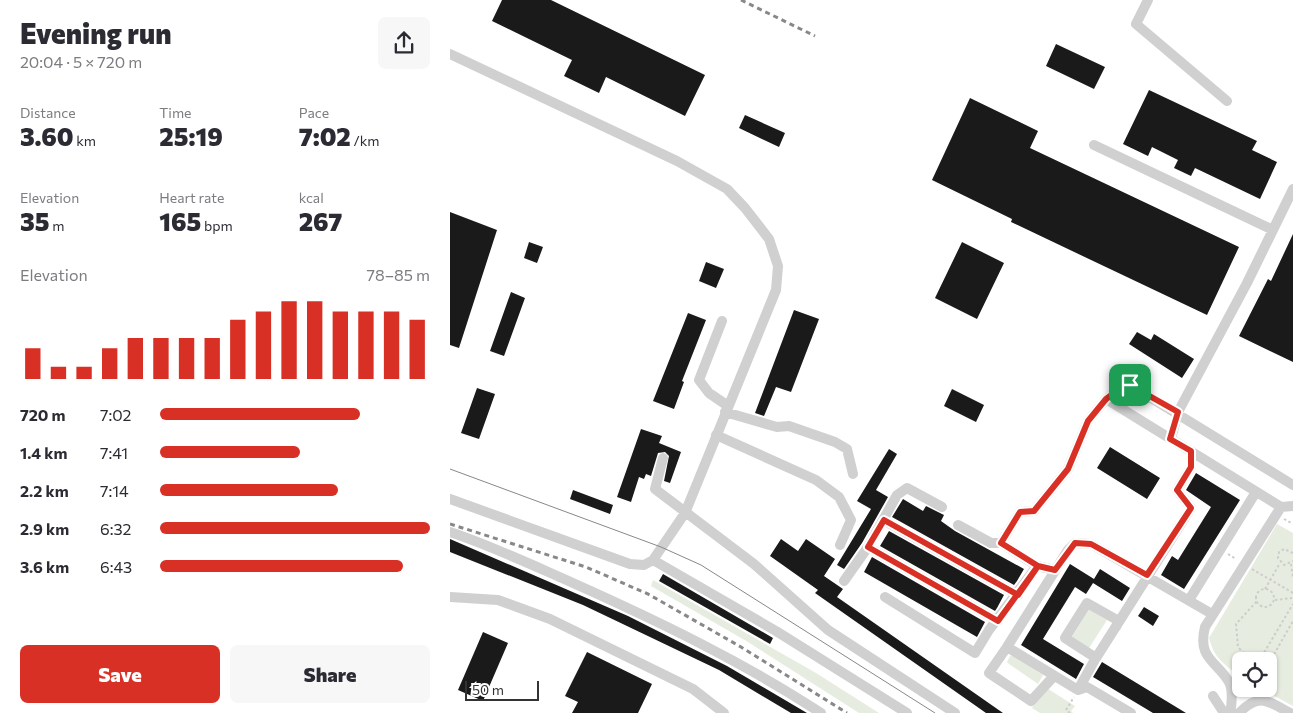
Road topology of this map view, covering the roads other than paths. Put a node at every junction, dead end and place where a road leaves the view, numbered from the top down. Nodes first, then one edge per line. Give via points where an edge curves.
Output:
1 (1148, 0) edge
2 (450, 54) edge
3 (1227, 101) dead end
4 (1094, 145) dead end
5 (1293, 189) edge
6 (1273, 230) junction
7 (722, 321) dead end
8 (1106, 399) junction
9 (726, 409) junction
10 (1178, 412) junction
11 (716, 436) junction
12 (1170, 439) junction
13 (1191, 451) junction
14 (663, 458) dead end
15 (853, 474) dead end
16 (1293, 485) edge
17 (1256, 492) junction
18 (450, 500) edge
19 (1293, 506) edge
20 (942, 507) dead end
21 (1281, 507) junction
22 (685, 513) junction
23 (884, 520) junction
24 (958, 525) dead end
25 (450, 532) edge
26 (1001, 543) junction
27 (840, 545) dead end
28 (868, 547) junction
29 (653, 560) junction
30 (1038, 566) junction
31 (1055, 570) junction
32 (1147, 575) junction
33 (844, 580) dead end
34 (1018, 595) junction
35 (450, 596) edge
36 (885, 597) dead end
37 (1189, 600) junction
38 (1212, 614) junction
39 (998, 621) junction
40 (1119, 621) junction
41 (1006, 646) junction
42 (1096, 658) junction
43 (1054, 676) junction
44 (1078, 690) junction
45 (1213, 696) dead end
46 (724, 713) edge
47 (821, 713) edge
48 (907, 713) edge
49 (955, 713) edge
50 (1130, 713) edge
51 (1224, 713) edge
52 (1230, 713) edge
53 (1239, 713) edge
54 (1290, 713) edge

1 - 3 street via 1136,24
2 - 9 street via 677,161 727,189 745,208 769,239 778,266 776,290
4 - 6 street
5 - 6 street
6 - 10 street
7 - 9 street via 699,380
8 - 10 street via 1130,385
8 - 12 street
8 - 26 street via 1088,421 1068,469 1034,511 1020,512
9 - 11 street
9 - 15 street via 835,442 847,449
10 - 12 street
10 - 16 street
11 - 22 street
11 - 27 street via 816,480 839,497 851,520
12 - 13 street
13 - 17 street
13 - 32 street via 1191,467 1177,490 1191,508
14 - 22 street via 655,489
17 - 21 street
17 - 37 street
18 - 29 street via 630,564 644,565
19 - 21 street
20 - 23 street via 907,488 897,495
21 - 38 street
22 - 29 street
22 - 49 street via 754,564 828,630
23 - 28 street
23 - 34 street
24 - 26 street via 990,543
25 - 47 street via 507,554 710,648
26 - 30 street
28 - 33 street
28 - 39 street
29 - 48 street via 776,631
30 - 31 street
30 - 34 street
31 - 32 street via 1075,543 1082,542
31 - 41 street
32 - 37 street
32 - 40 street
34 - 39 street
35 - 46 street via 498,600 550,619 693,689
36 - 39 street via 975,653
37 - 38 street
38 - 52 street via 1202,640 1211,662 1229,682
40 - 42 street
40 - 42 street via 1087,602 1065,638
41 - 43 street
41 - 43 street via 989,673 1031,701
42 - 44 street
43 - 44 street
44 - 50 street via 1087,687
45 - 51 street
53 - 54 street via 1256,700 1266,700

